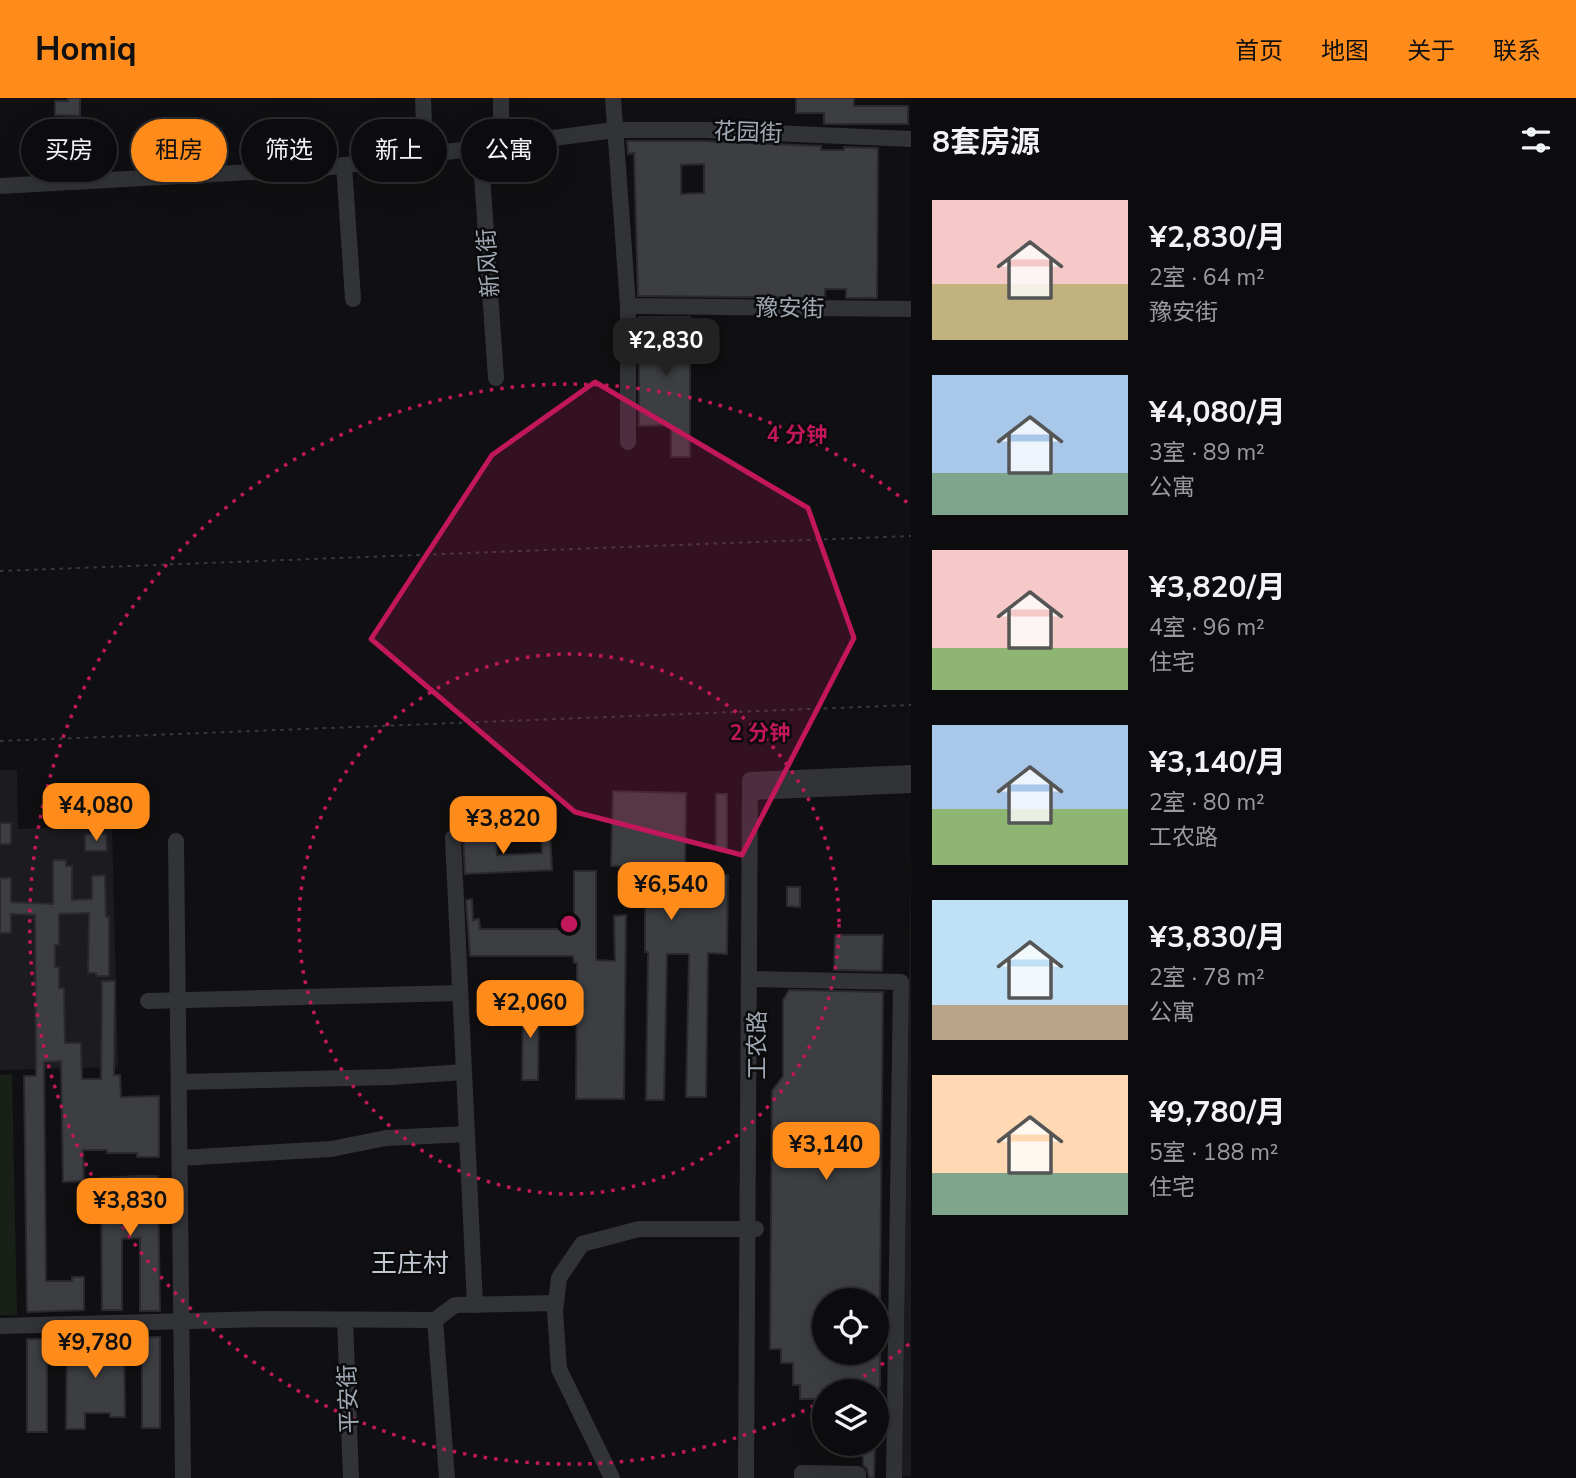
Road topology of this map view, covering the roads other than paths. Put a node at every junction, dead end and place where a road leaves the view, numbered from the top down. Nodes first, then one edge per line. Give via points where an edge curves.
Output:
1 (423, 98) edge
2 (500, 98) edge
3 (613, 98) edge
4 (424, 119) edge
5 (501, 119) edge
6 (615, 130) junction
7 (557, 138) edge
8 (911, 139) edge
9 (351, 164) edge
10 (344, 165) junction
11 (482, 182) edge
12 (0, 186) edge
13 (353, 299) dead end
14 (628, 306) junction
15 (911, 309) edge
16 (496, 378) dead end
17 (628, 442) dead end
18 (911, 773) edge
19 (911, 785) edge
20 (754, 786) junction
21 (453, 838) dead end
22 (176, 841) dead end
23 (753, 979) junction
24 (460, 993) junction
25 (178, 1000) junction
26 (148, 1001) dead end
27 (464, 1072) junction
28 (179, 1082) junction
29 (467, 1134) junction
30 (180, 1158) junction
31 (752, 1229) junction
32 (556, 1303) junction
33 (475, 1305) junction
34 (345, 1320) junction
35 (435, 1320) junction
36 (181, 1322) junction
37 (0, 1326) edge
38 (183, 1478) edge
39 (351, 1478) edge
40 (447, 1478) edge
41 (612, 1478) edge
42 (746, 1478) edge
43 (755, 1478) edge
44 (803, 1478) edge
45 (858, 1478) edge
46 (894, 1478) edge

1 - 4 street
2 - 5 street
3 - 6 street
6 - 7 street, 花园街
6 - 8 street, 花园街
6 - 14 street
9 - 10 street, 花园街
10 - 12 street, 花园街
10 - 13 street
11 - 16 street, 新风街
14 - 15 street, 豫安街
14 - 17 street
18 - 20 street
19 - 20 street
20 - 23 street, 工农路
21 - 24 street
22 - 25 street
23 - 31 street, 工农路
23 - 46 street via 901,982
24 - 25 street
24 - 27 street
25 - 26 street
25 - 28 street
27 - 28 street
27 - 29 street
28 - 30 street
29 - 30 street via 386,1138 331,1149
29 - 33 street
30 - 36 street
31 - 32 street via 639,1229 582,1244 559,1278
31 - 42 street, 工农路
31 - 43 street, 工农路
32 - 33 street
32 - 41 street via 559,1369
33 - 35 street via 455,1305
34 - 35 street
34 - 36 street
34 - 39 street, 平安街
35 - 40 street
36 - 37 street
36 - 38 street
44 - 45 street via 802,1473 858,1474

